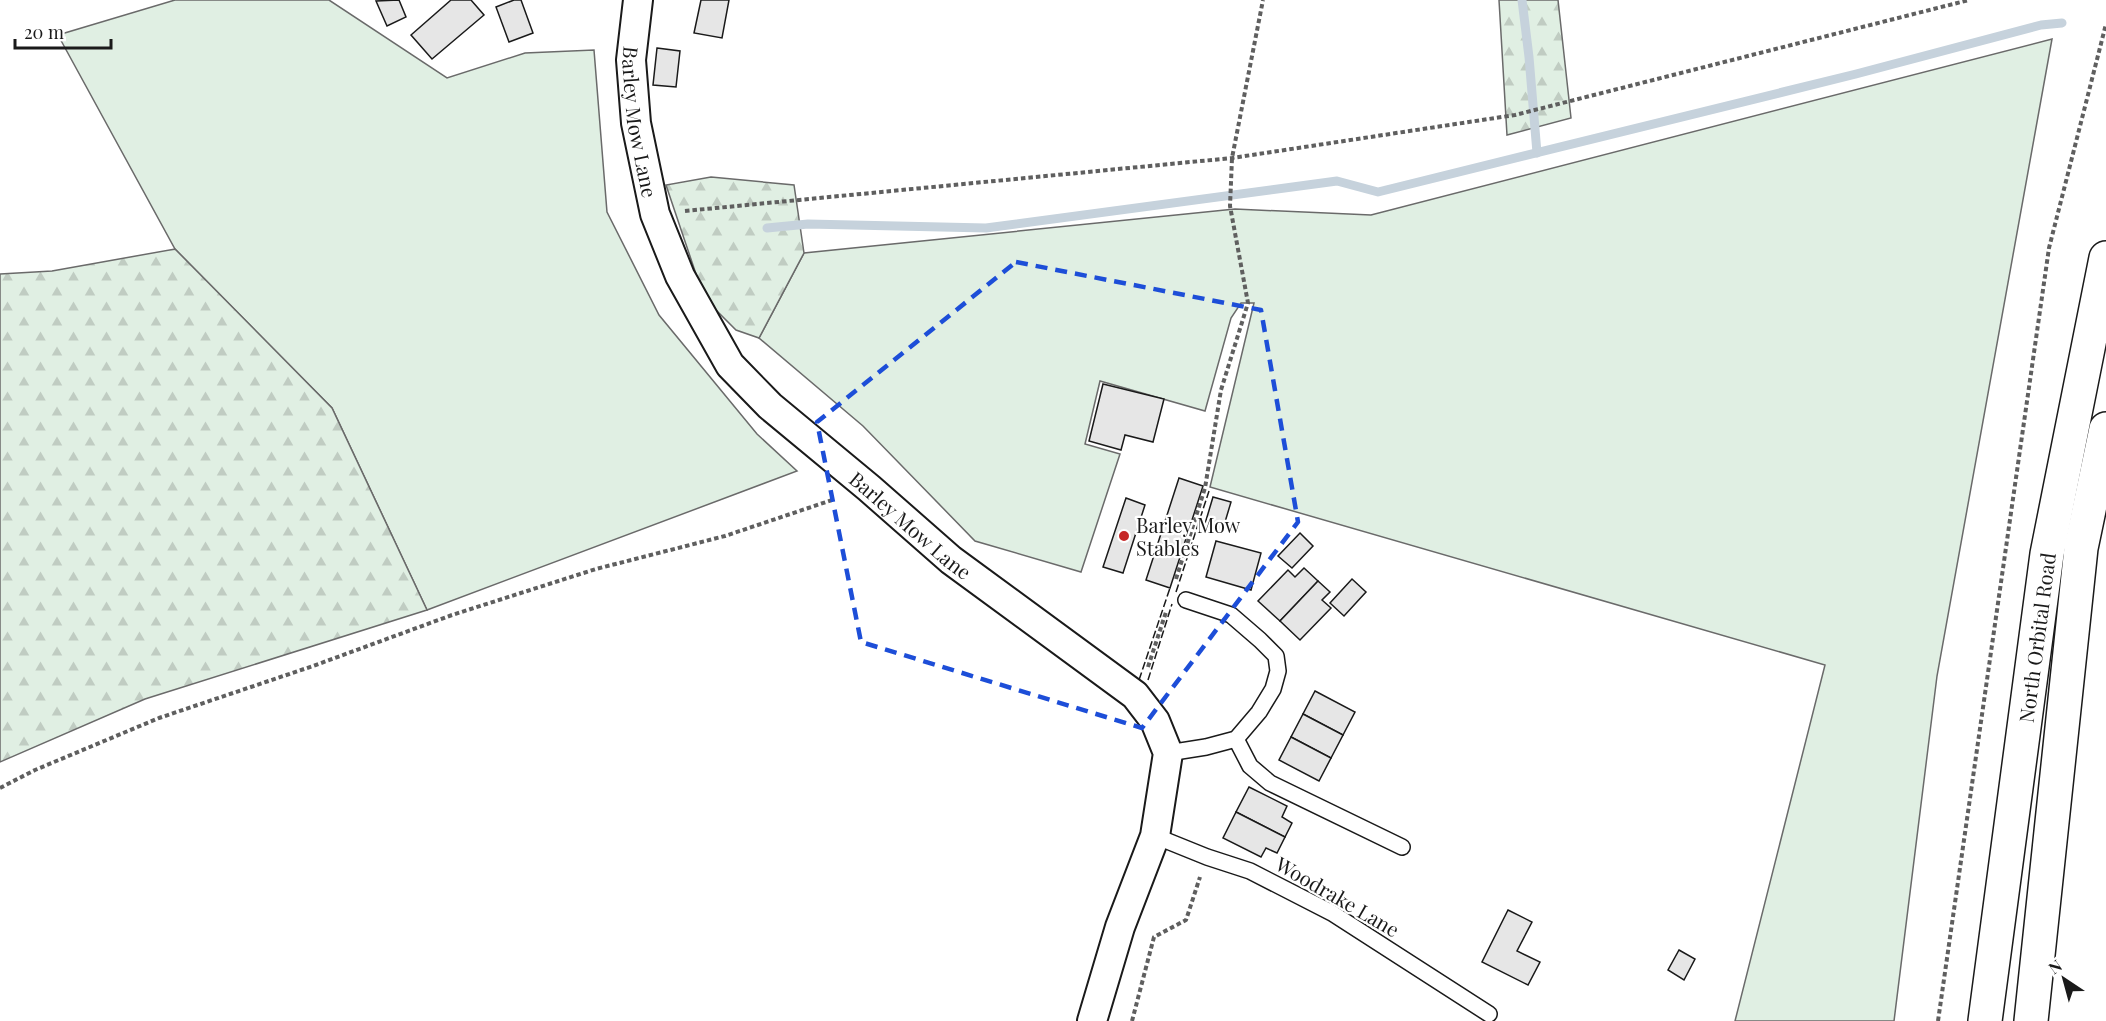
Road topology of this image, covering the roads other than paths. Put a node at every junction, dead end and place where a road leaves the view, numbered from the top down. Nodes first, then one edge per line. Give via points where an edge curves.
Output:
1 (638, 0) edge
2 (2106, 258) edge
3 (2106, 429) edge
4 (1186, 600) dead end
5 (1236, 739) junction
6 (1168, 753) junction
7 (1155, 836) junction
8 (1402, 847) dead end
9 (1490, 1014) dead end
10 (1092, 1021) edge
11 (1985, 1021) edge
12 (2031, 1021) edge

1 - 6 street, Barley Mow Lane via 631,60 636,123 655,214 680,276 730,365 770,406 951,560 1135,695 1155,721
2 - 11 highway, North Orbital Road via 2047,554
3 - 12 highway, North Orbital Road via 2081,548
4 - 5 lane via 1231,615 1276,656 1278,670 1273,688
5 - 6 lane
5 - 8 lane via 1250,766 1270,783
6 - 7 street
7 - 9 lane, Woodrake Lane via 1250,871 1332,913
7 - 10 street via 1120,927

